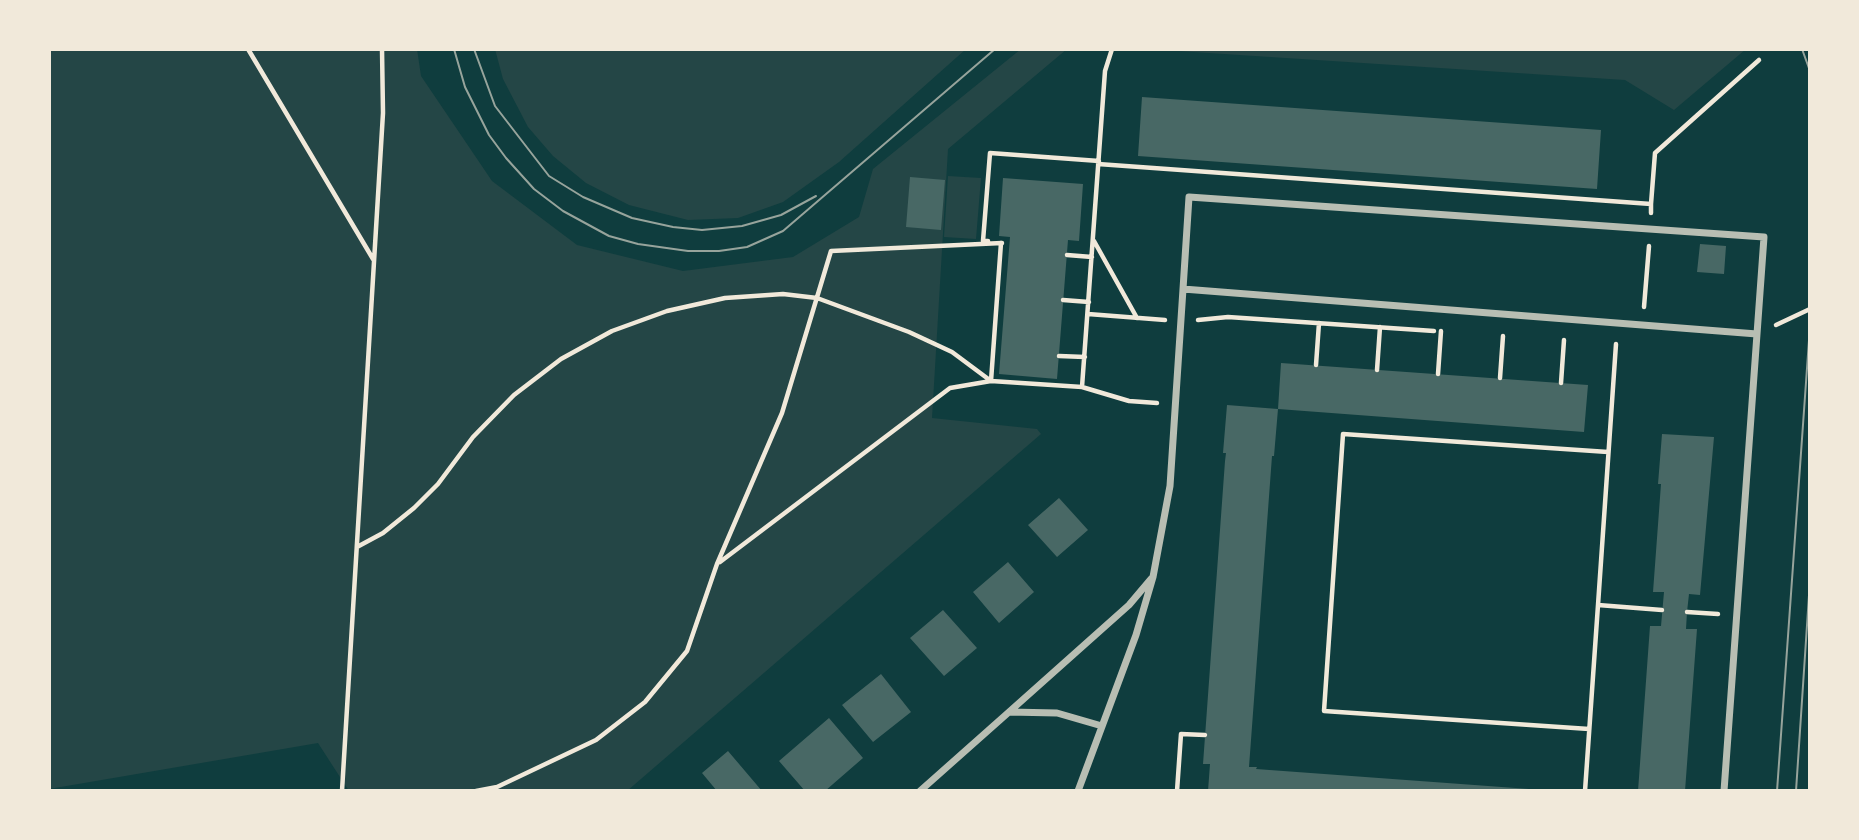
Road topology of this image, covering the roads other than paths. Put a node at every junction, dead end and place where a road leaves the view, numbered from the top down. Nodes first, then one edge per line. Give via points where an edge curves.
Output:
1 (1183, 289) junction
2 (1758, 334) junction
3 (1153, 577) junction
4 (1009, 712) junction
5 (1102, 726) junction
6 (920, 791) edge
7 (1078, 791) edge
8 (1724, 791) edge

1 - 2 street
1 - 2 street via 1189,197 1764,237
1 - 3 street via 1170,486
2 - 8 street
3 - 4 street via 1129,605
3 - 5 street
4 - 5 street via 1057,713
4 - 6 street
5 - 7 street

